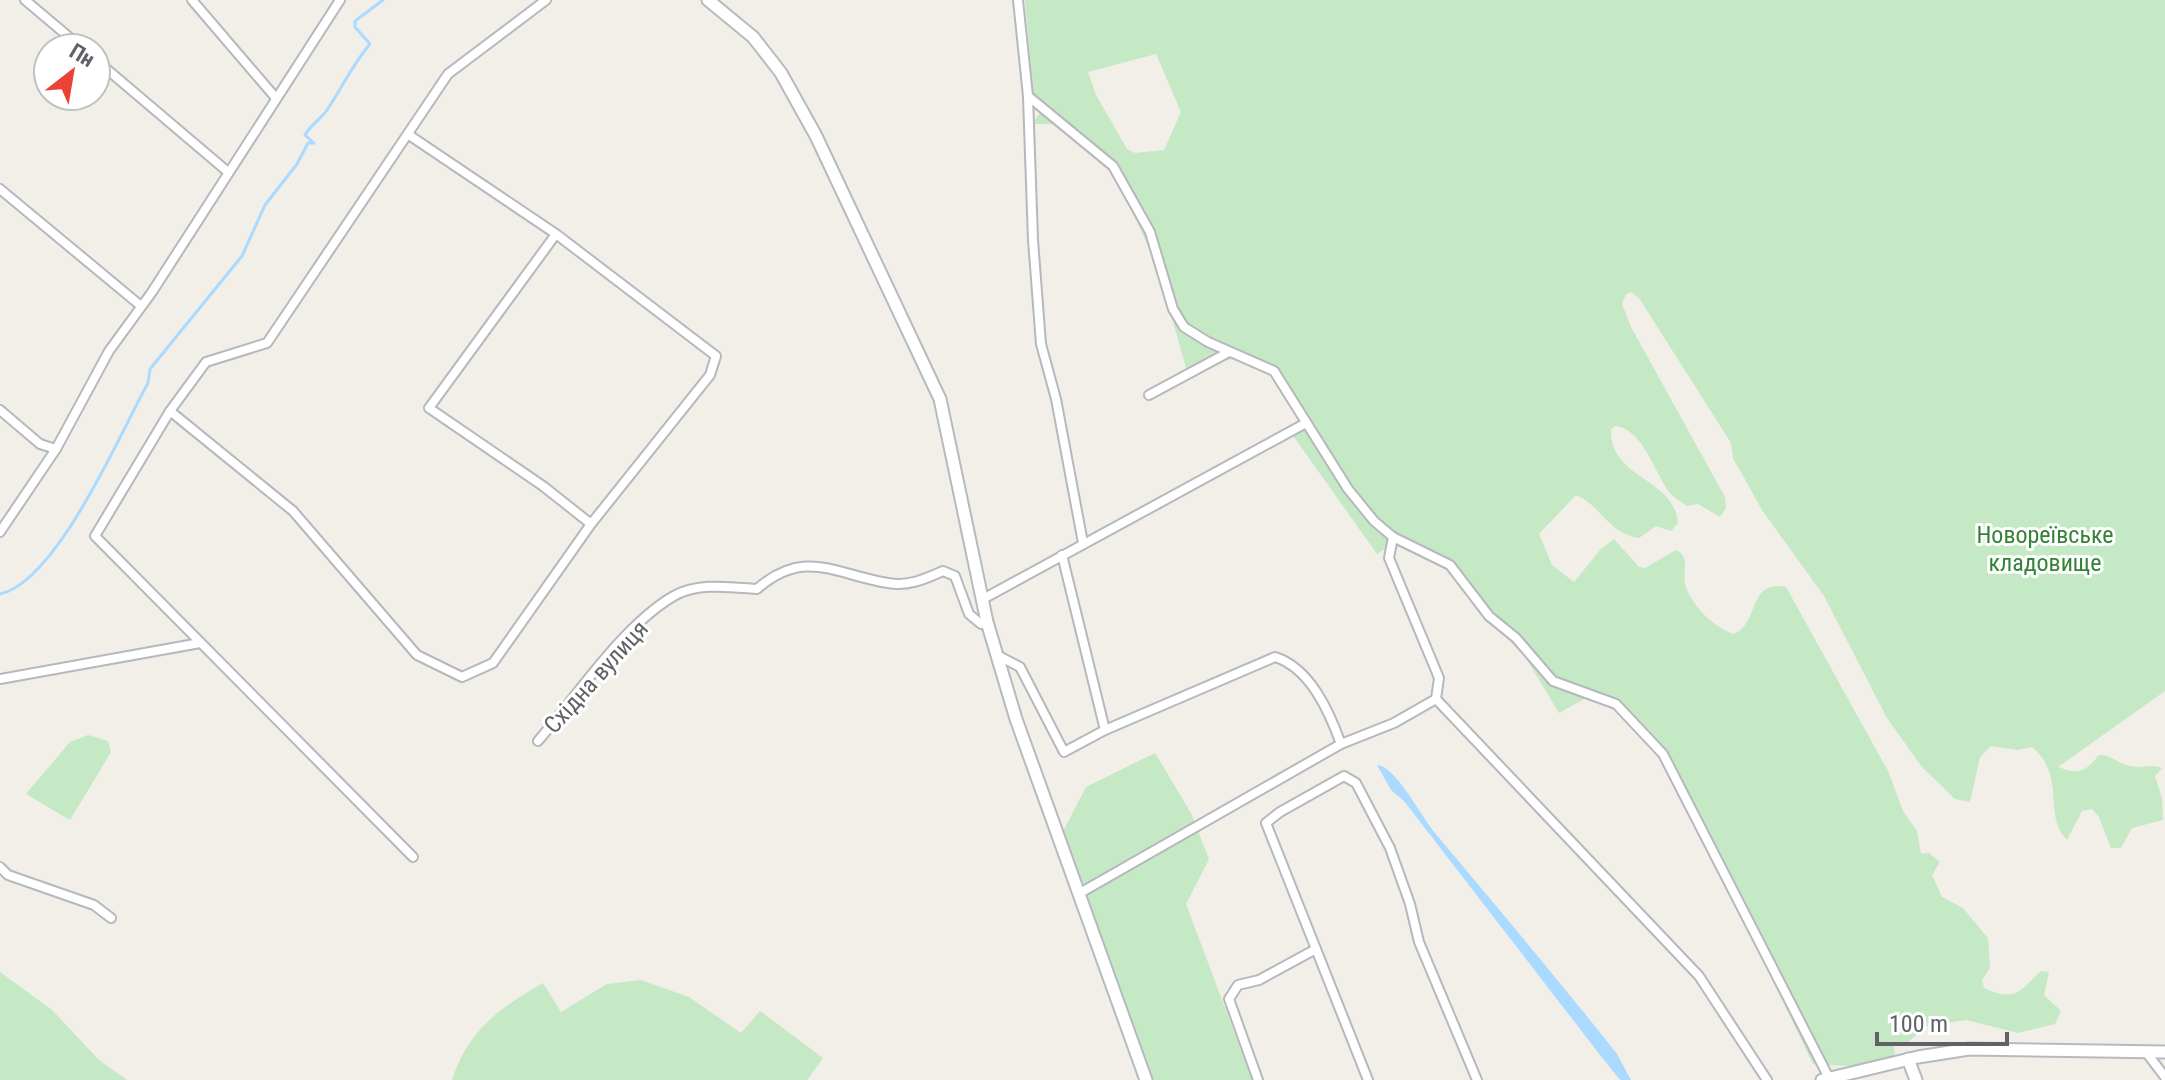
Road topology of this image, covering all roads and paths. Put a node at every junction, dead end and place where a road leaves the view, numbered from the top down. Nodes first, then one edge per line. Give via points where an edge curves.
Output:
1 (25, 0) edge
2 (192, 0) edge
3 (340, 0) edge
4 (546, 0) edge
5 (708, 0) edge
6 (1018, 0) edge
7 (63, 32) edge
8 (112, 74) edge
9 (1028, 96) junction
10 (275, 97) junction
11 (409, 135) junction
12 (228, 172) junction
13 (0, 189) edge
14 (556, 234) junction
15 (141, 306) junction
16 (1229, 352) junction
17 (1149, 395) dead end
18 (0, 410) edge
19 (170, 411) junction
20 (1306, 423) junction
21 (56, 449) junction
22 (591, 524) junction
23 (0, 532) edge
24 (1393, 537) junction
25 (1083, 543) junction
26 (1062, 555) junction
27 (983, 599) junction
28 (987, 622) junction
29 (200, 643) junction
30 (997, 655) junction
31 (0, 679) edge
32 (1436, 699) junction
33 (1105, 730) junction
34 (538, 741) dead end
35 (1341, 744) junction
36 (413, 857) dead end
37 (0, 867) edge
38 (1080, 893) junction
39 (111, 918) dead end
40 (1316, 949) junction
41 (2146, 1052) junction
42 (2165, 1052) edge
43 (1908, 1059) junction
44 (2165, 1077) edge
45 (1826, 1079) edge
46 (1146, 1080) edge
47 (1258, 1080) edge
48 (1368, 1080) edge
49 (1477, 1080) edge
50 (1767, 1080) edge
51 (1916, 1080) edge

1 - 7 street
2 - 10 street
3 - 10 street
4 - 11 street via 448,74
5 - 27 main road via 753,37 781,73 920,349 940,399
6 - 9 street
8 - 12 street
9 - 16 street via 1113,166 1150,232 1173,309 1184,327
9 - 25 street via 1041,344
10 - 12 street
11 - 14 street
11 - 19 street via 267,343 206,362
12 - 15 street
13 - 15 street
14 - 22 street via 716,356 710,375
14 - 22 street via 429,408
15 - 21 street via 109,351
16 - 17 street
16 - 20 street via 1274,371
18 - 21 street via 40,444
19 - 22 street via 293,511 417,655 462,677 493,663
19 - 29 street via 95,536
20 - 24 street via 1348,489
20 - 25 street
21 - 23 street
24 - 32 street via 1389,558 1439,678
24 - 45 street via 1450,565 1489,616 1553,681 1616,704 1663,754
25 - 26 street
26 - 27 street
26 - 33 street
27 - 28 main road
28 - 30 main road
28 - 34 street, Східна вулиця via 981,624 969,614 955,576 943,571 916,583 889,584 850,571 800,567 777,571 757,589 714,586 674,596 630,633
29 - 31 street
29 - 36 street
30 - 33 street via 1020,667 1064,752
30 - 38 main road
32 - 35 street
32 - 50 street via 1699,976
33 - 35 street via 1275,657 1290,661 1312,684
35 - 38 street
37 - 39 street via 8,875 94,905
38 - 46 main road
40 - 47 street via 1259,980 1238,985 1229,999
40 - 48 street
40 - 49 street via 1266,823 1344,776 1356,783 1390,848 1419,942
41 - 42 main road
41 - 43 main road via 1969,1049
41 - 44 street
43 - 45 main road
43 - 51 main road

